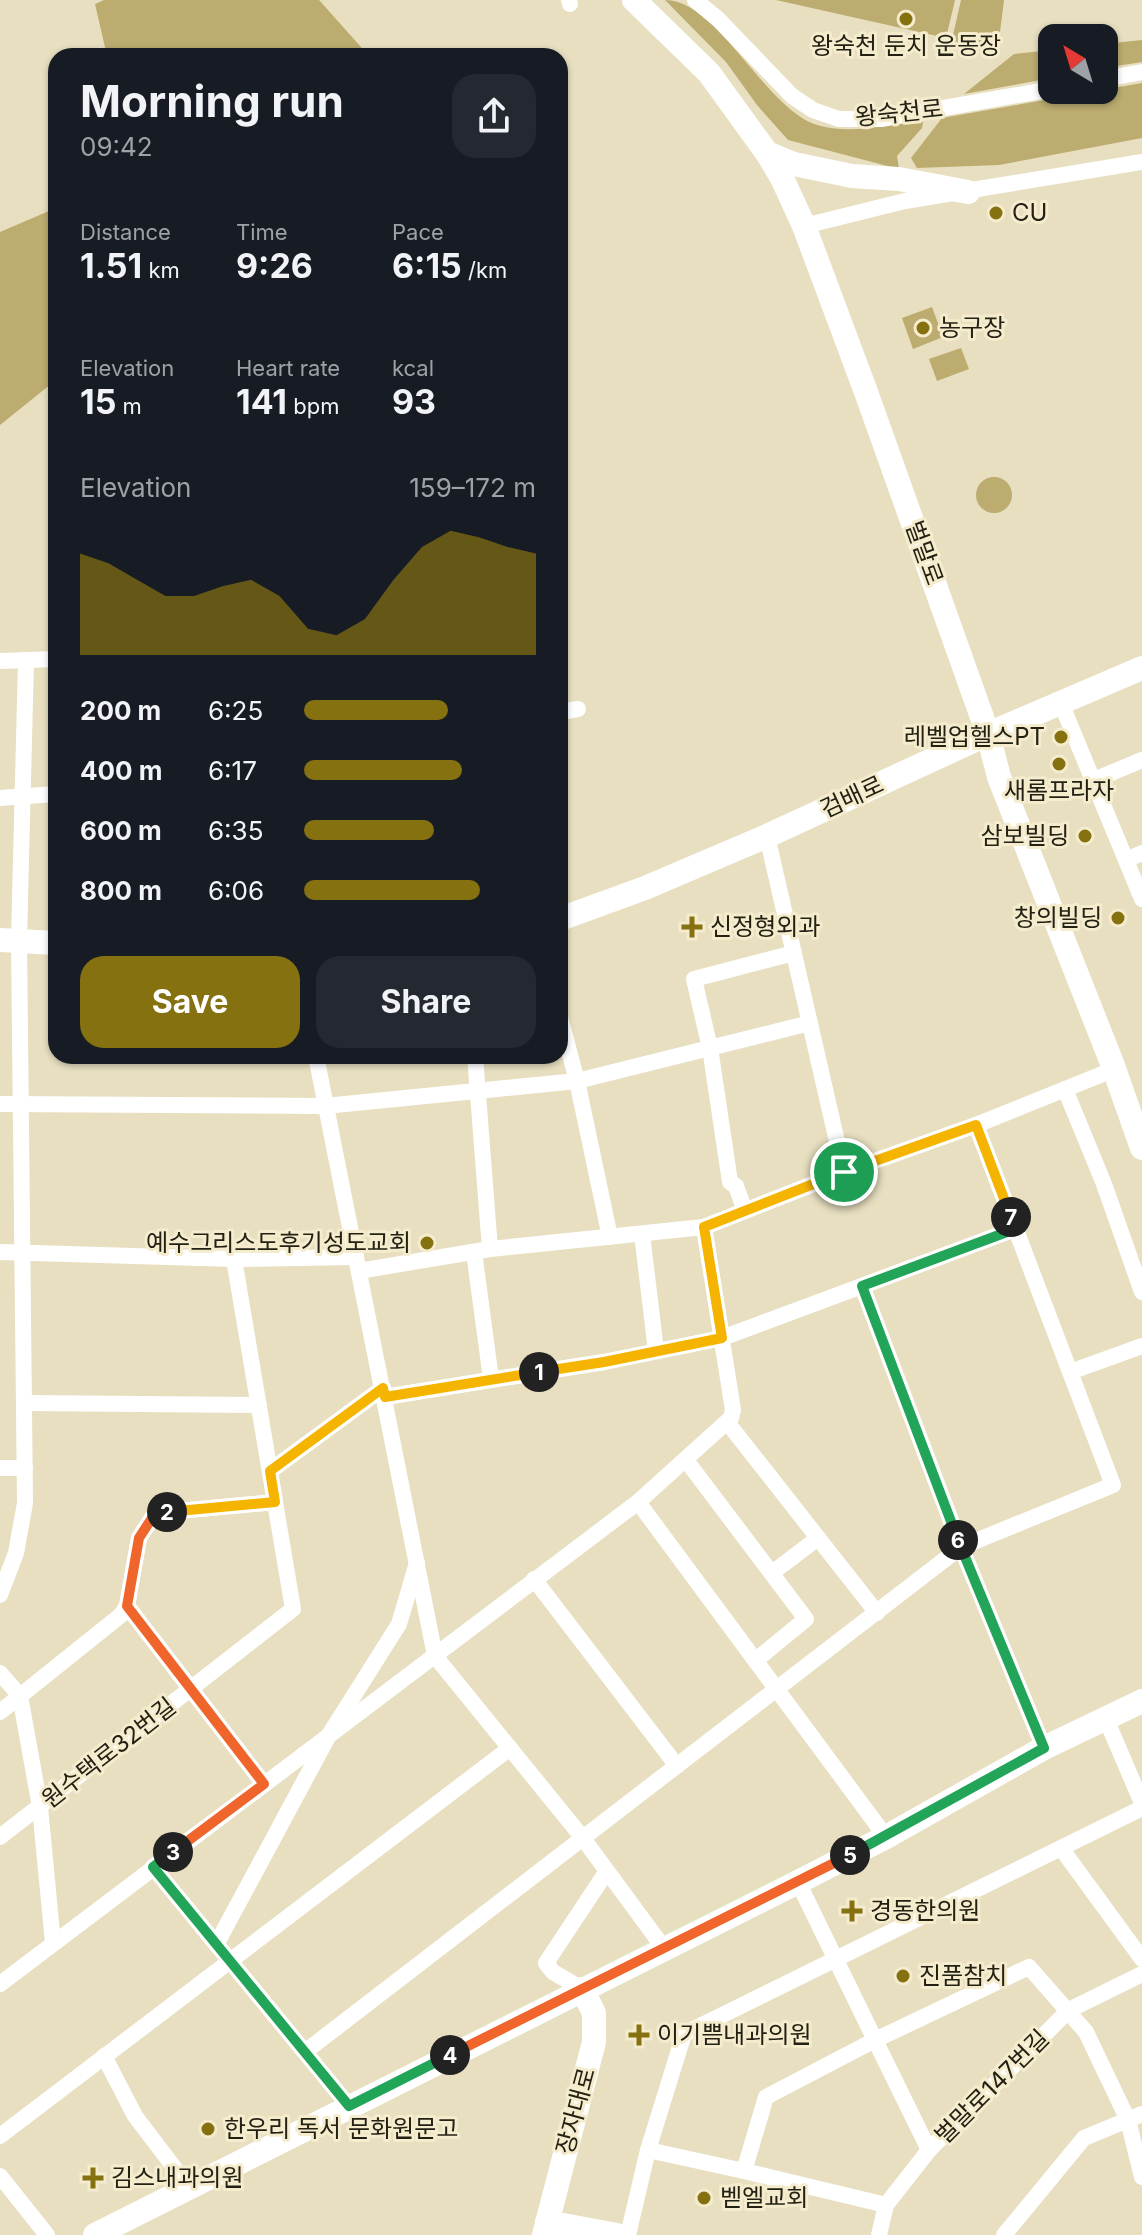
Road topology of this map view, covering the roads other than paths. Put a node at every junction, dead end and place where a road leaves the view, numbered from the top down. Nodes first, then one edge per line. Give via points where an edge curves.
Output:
1 (634, 0) edge
2 (695, 0) edge
3 (1142, 72) edge
4 (1118, 76) edge
5 (1038, 91) edge
6 (767, 153) junction
7 (1142, 162) edge
8 (968, 192) junction
9 (804, 226) junction
10 (48, 659) edge
11 (26, 660) junction
12 (0, 661) edge
13 (1142, 668) edge
14 (1061, 703) junction
15 (578, 709) dead end
16 (568, 711) edge
17 (988, 734) junction
18 (1142, 760) edge
19 (1094, 780) junction
20 (48, 795) edge
21 (22, 797) junction
22 (0, 798) edge
23 (767, 836) junction
24 (1134, 857) edge
25 (1142, 899) edge
26 (568, 916) edge
27 (10, 940) edge
28 (48, 942) edge
29 (794, 953) junction
30 (810, 1023) junction
31 (568, 1047) edge
32 (710, 1048) junction
33 (317, 1064) edge
34 (475, 1064) edge
35 (1115, 1069) junction
36 (577, 1081) junction
37 (1065, 1089) junction
38 (477, 1091) junction
39 (0, 1104) edge
40 (21, 1104) junction
41 (325, 1106) junction
42 (976, 1125) junction
43 (1142, 1148) edge
44 (844, 1172) junction
45 (745, 1211) junction
46 (704, 1227) junction
47 (1015, 1229) junction
48 (642, 1234) junction
49 (610, 1237) junction
50 (482, 1250) junction
51 (0, 1252) edge
52 (23, 1254) junction
53 (234, 1259) junction
54 (358, 1264) junction
55 (862, 1286) junction
56 (1142, 1292) edge
57 (722, 1338) junction
58 (1142, 1346) edge
59 (656, 1351) junction
60 (1070, 1372) junction
61 (491, 1379) junction
62 (384, 1392) junction
63 (25, 1403) junction
64 (259, 1405) junction
65 (727, 1422) junction
66 (686, 1460) junction
67 (0, 1468) edge
68 (25, 1468) junction
69 (270, 1471) junction
70 (275, 1502) junction
71 (638, 1502) junction
72 (818, 1538) junction
73 (961, 1547) junction
74 (418, 1560) junction
75 (772, 1573) junction
76 (534, 1579) junction
77 (0, 1595) edge
78 (127, 1606) junction
79 (877, 1613) junction
80 (435, 1656) junction
81 (756, 1660) junction
82 (0, 1673) edge
83 (192, 1688) junction
84 (778, 1690) junction
85 (20, 1696) junction
86 (1142, 1701) edge
87 (0, 1712) edge
88 (1106, 1719) junction
89 (329, 1735) junction
90 (510, 1748) junction
91 (1044, 1748) junction
92 (677, 1766) junction
93 (264, 1784) junction
94 (1142, 1805) edge
95 (40, 1807) junction
96 (0, 1837) edge
97 (582, 1837) junction
98 (886, 1837) junction
99 (1061, 1848) junction
100 (153, 1867) junction
101 (607, 1871) junction
102 (798, 1882) junction
103 (53, 1943) junction
104 (217, 1943) junction
105 (663, 1947) junction
106 (231, 1959) junction
107 (837, 1959) junction
108 (1142, 1959) edge
109 (1142, 1974) edge
110 (0, 1984) edge
111 (582, 1989) junction
112 (1069, 2010) junction
113 (875, 2040) junction
114 (306, 2051) junction
115 (104, 2056) junction
116 (349, 2106) junction
117 (1135, 2117) edge
118 (0, 2136) edge
119 (648, 2150) junction
120 (929, 2150) junction
121 (744, 2171) junction
122 (0, 2176) edge
123 (1142, 2177) edge
124 (189, 2187) junction
125 (886, 2205) junction
126 (545, 2228) edge
127 (47, 2235) edge
128 (95, 2235) edge
129 (617, 2235) edge
130 (628, 2235) edge
131 (879, 2235) edge
132 (1004, 2235) edge

1 - 6 street, 벌말로 via 709,73
2 - 5 street, 왕숙천로 via 792,96 839,119 881,119
3 - 4 street
6 - 8 street via 852,176
6 - 9 street, 벌말로
7 - 8 street
8 - 9 street
9 - 17 street, 벌말로
10 - 11 street
11 - 12 street
11 - 21 street
13 - 14 street, 검배로
14 - 17 street, 검배로
14 - 19 street
15 - 16 street
17 - 23 street, 검배로
17 - 35 street, 벌말로 via 999,777
18 - 19 street
19 - 24 street
20 - 21 street
21 - 22 street
21 - 27 street
23 - 26 street, 검배로
23 - 29 street
24 - 25 street
27 - 28 street
27 - 40 street
29 - 30 street
29 - 32 street via 694,979
30 - 32 street
30 - 44 street
31 - 36 street
32 - 36 street
32 - 45 street via 730,1182
33 - 41 street
34 - 38 street
35 - 37 street
35 - 43 street, 벌말로
36 - 38 street
36 - 49 street
37 - 42 street
37 - 56 street
38 - 41 street
38 - 50 street
39 - 40 street
40 - 41 street
40 - 52 street
41 - 54 street
42 - 44 street
42 - 47 street
44 - 45 street
45 - 46 street
46 - 48 street
46 - 57 street
47 - 55 street
47 - 60 street
48 - 49 street
48 - 59 street
49 - 50 street
50 - 54 street
50 - 61 street
51 - 52 street
52 - 53 street
52 - 63 street
53 - 54 street
53 - 64 street
54 - 62 street
55 - 57 street
55 - 73 street
57 - 59 street
57 - 65 street via 733,1410
58 - 60 street
59 - 61 street
60 - 73 street via 1113,1485
61 - 62 street
62 - 69 street
62 - 74 street
63 - 64 street
63 - 68 street
64 - 69 street
65 - 66 street
65 - 72 street
66 - 71 street
66 - 75 street
67 - 68 street
68 - 77 street via 16,1553
69 - 70 street
70 - 78 street via 167,1512 152,1518 139,1538
70 - 83 street, 원수택로32번길 via 293,1609
71 - 76 street
71 - 81 street
72 - 75 street
72 - 79 street
73 - 79 street
73 - 91 street
74 - 80 street
74 - 89 street via 399,1624
75 - 81 street via 806,1619
76 - 80 street
76 - 92 street
78 - 83 street
78 - 85 street
79 - 84 street
80 - 89 street
80 - 90 street
81 - 84 street
82 - 85 street
83 - 93 street
83 - 95 street, 원수택로32번길
84 - 92 street
84 - 98 street
85 - 87 street
85 - 95 street
86 - 88 street
88 - 91 street
88 - 94 street
89 - 93 street
89 - 104 street
90 - 97 street
90 - 106 street
91 - 98 street
92 - 97 street
93 - 100 street
94 - 99 street
95 - 96 street, 원수택로32번길
95 - 103 street
97 - 101 street
97 - 114 street
98 - 102 street
99 - 107 street
99 - 108 street
100 - 103 street
100 - 104 street
101 - 105 street
101 - 111 street via 546,1963
102 - 105 street
102 - 107 street
103 - 110 street
104 - 106 street
105 - 111 street
106 - 114 street
106 - 115 street
107 - 113 street
107 - 119 street via 684,2034
109 - 112 street, 벌말로147번길
111 - 116 street
111 - 126 street, 장자대로 via 594,2013 594,2042
112 - 113 street via 1029,1967
112 - 117 street
112 - 120 street, 벌말로147번길
113 - 120 street
113 - 121 street via 766,2097
114 - 116 street
115 - 118 street
115 - 124 street via 135,2116
116 - 124 street
117 - 123 street
117 - 132 street via 1084,2138
119 - 121 street
119 - 130 street
120 - 125 street, 벌말로147번길
121 - 125 street
122 - 127 street
124 - 128 street
125 - 131 street, 벌말로147번길
126 - 129 street

